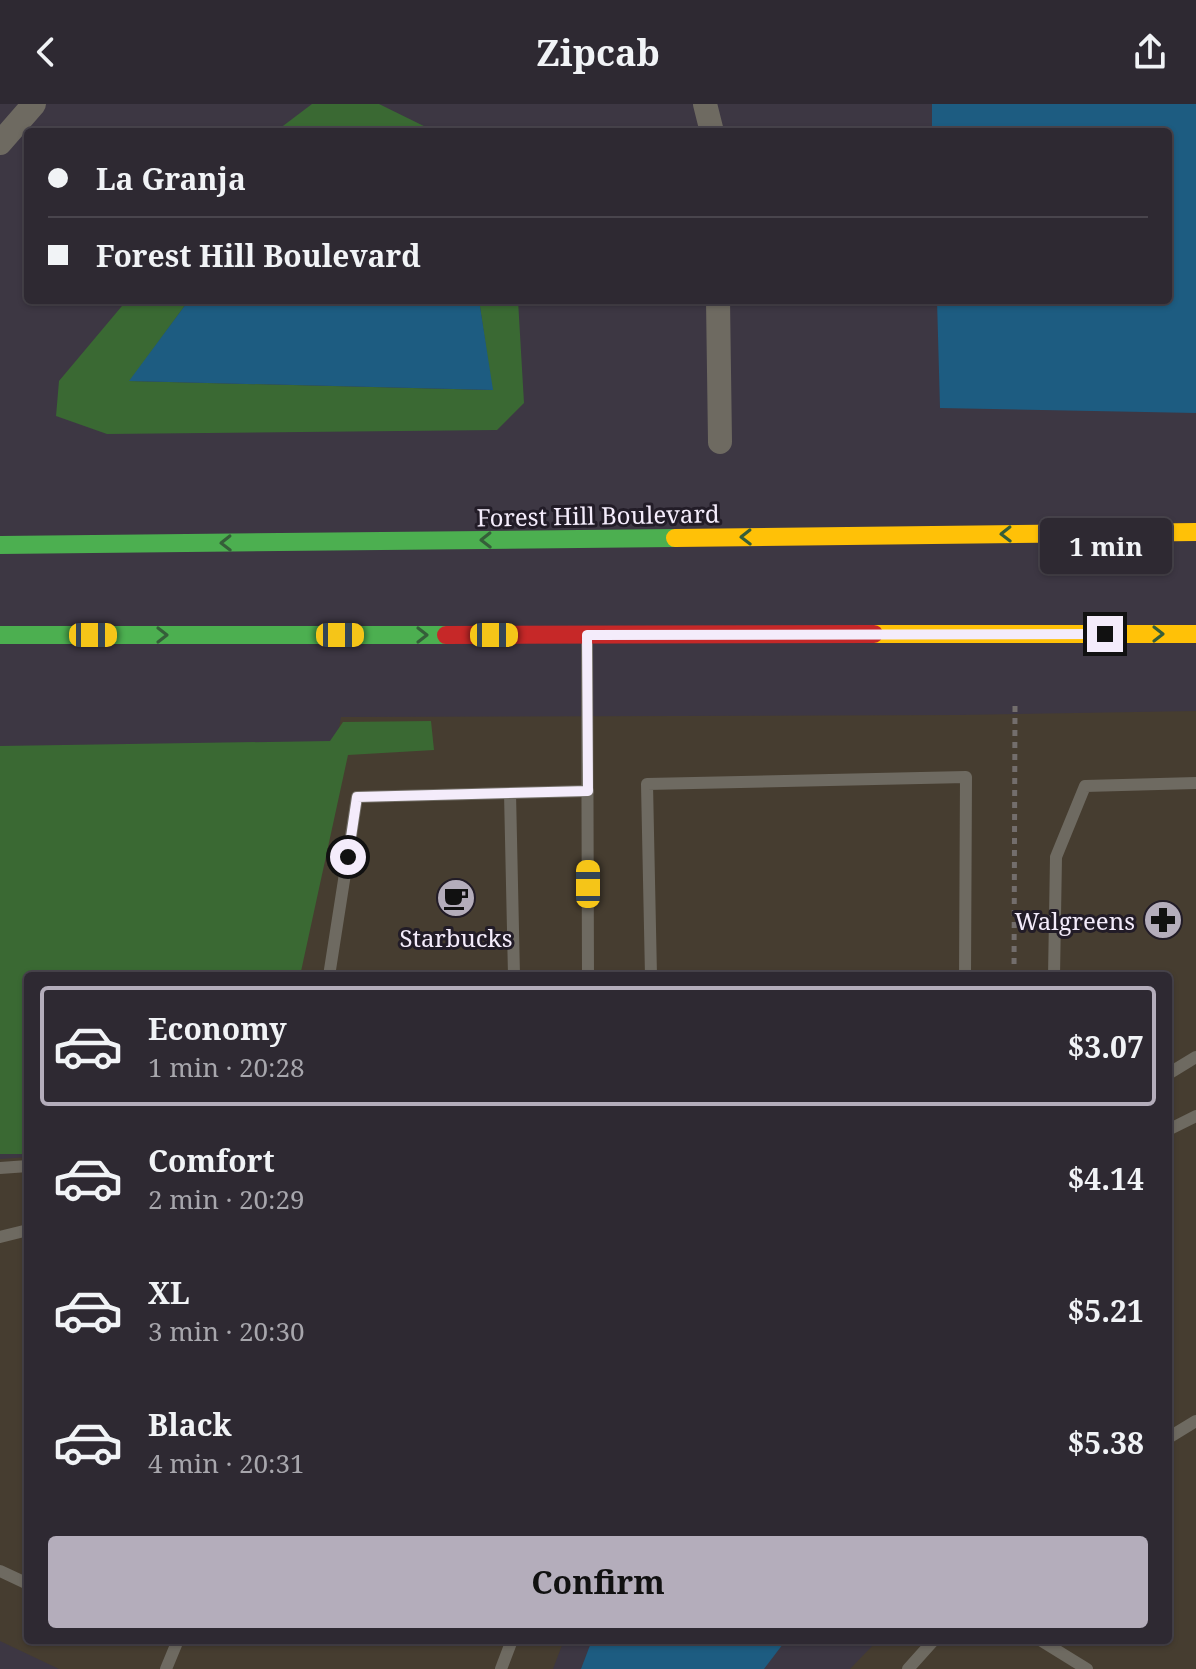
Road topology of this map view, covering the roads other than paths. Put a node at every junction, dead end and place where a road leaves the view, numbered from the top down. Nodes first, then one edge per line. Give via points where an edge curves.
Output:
1 (34, 104) edge
2 (705, 104) edge
3 (711, 128) edge
4 (0, 143) edge
5 (718, 304) edge
6 (720, 442) dead end
7 (1196, 532) edge
8 (0, 545) edge
9 (1196, 634) edge
10 (0, 635) edge
11 (587, 635) junction
12 (1196, 783) edge
13 (588, 791) junction
14 (510, 793) junction
15 (330, 972) edge
16 (514, 972) edge
17 (588, 972) edge
18 (651, 972) edge
19 (965, 972) edge
20 (1054, 972) edge
21 (1196, 1057) edge
22 (1172, 1072) edge
23 (1196, 1116) edge
24 (1172, 1128) edge
25 (24, 1166) edge
26 (0, 1168) edge
27 (24, 1231) edge
28 (0, 1237) edge
29 (1196, 1421) edge
30 (1172, 1436) edge
31 (0, 1571) edge
32 (24, 1582) edge
33 (176, 1644) edge
34 (510, 1644) edge
35 (930, 1644) edge
36 (1046, 1644) edge
37 (166, 1669) edge
38 (501, 1669) edge
39 (908, 1669) edge
40 (1087, 1669) edge

1 - 4 street
2 - 3 street
5 - 6 street
7 -> 8 main road, Forest Hill Boulevard
11 -> 9 main road
10 -> 11 main road
11 - 13 lane
12 - 20 lane via 1085,786 1056,857
13 - 14 lane
13 - 17 lane
14 - 15 lane via 357,797
14 - 16 lane
18 - 19 lane via 647,784 966,777
21 - 22 lane
23 - 24 lane
25 - 26 lane
27 - 28 lane
29 - 30 lane
31 - 32 lane
33 - 37 lane
34 - 38 lane
35 - 39 lane
36 - 40 lane

